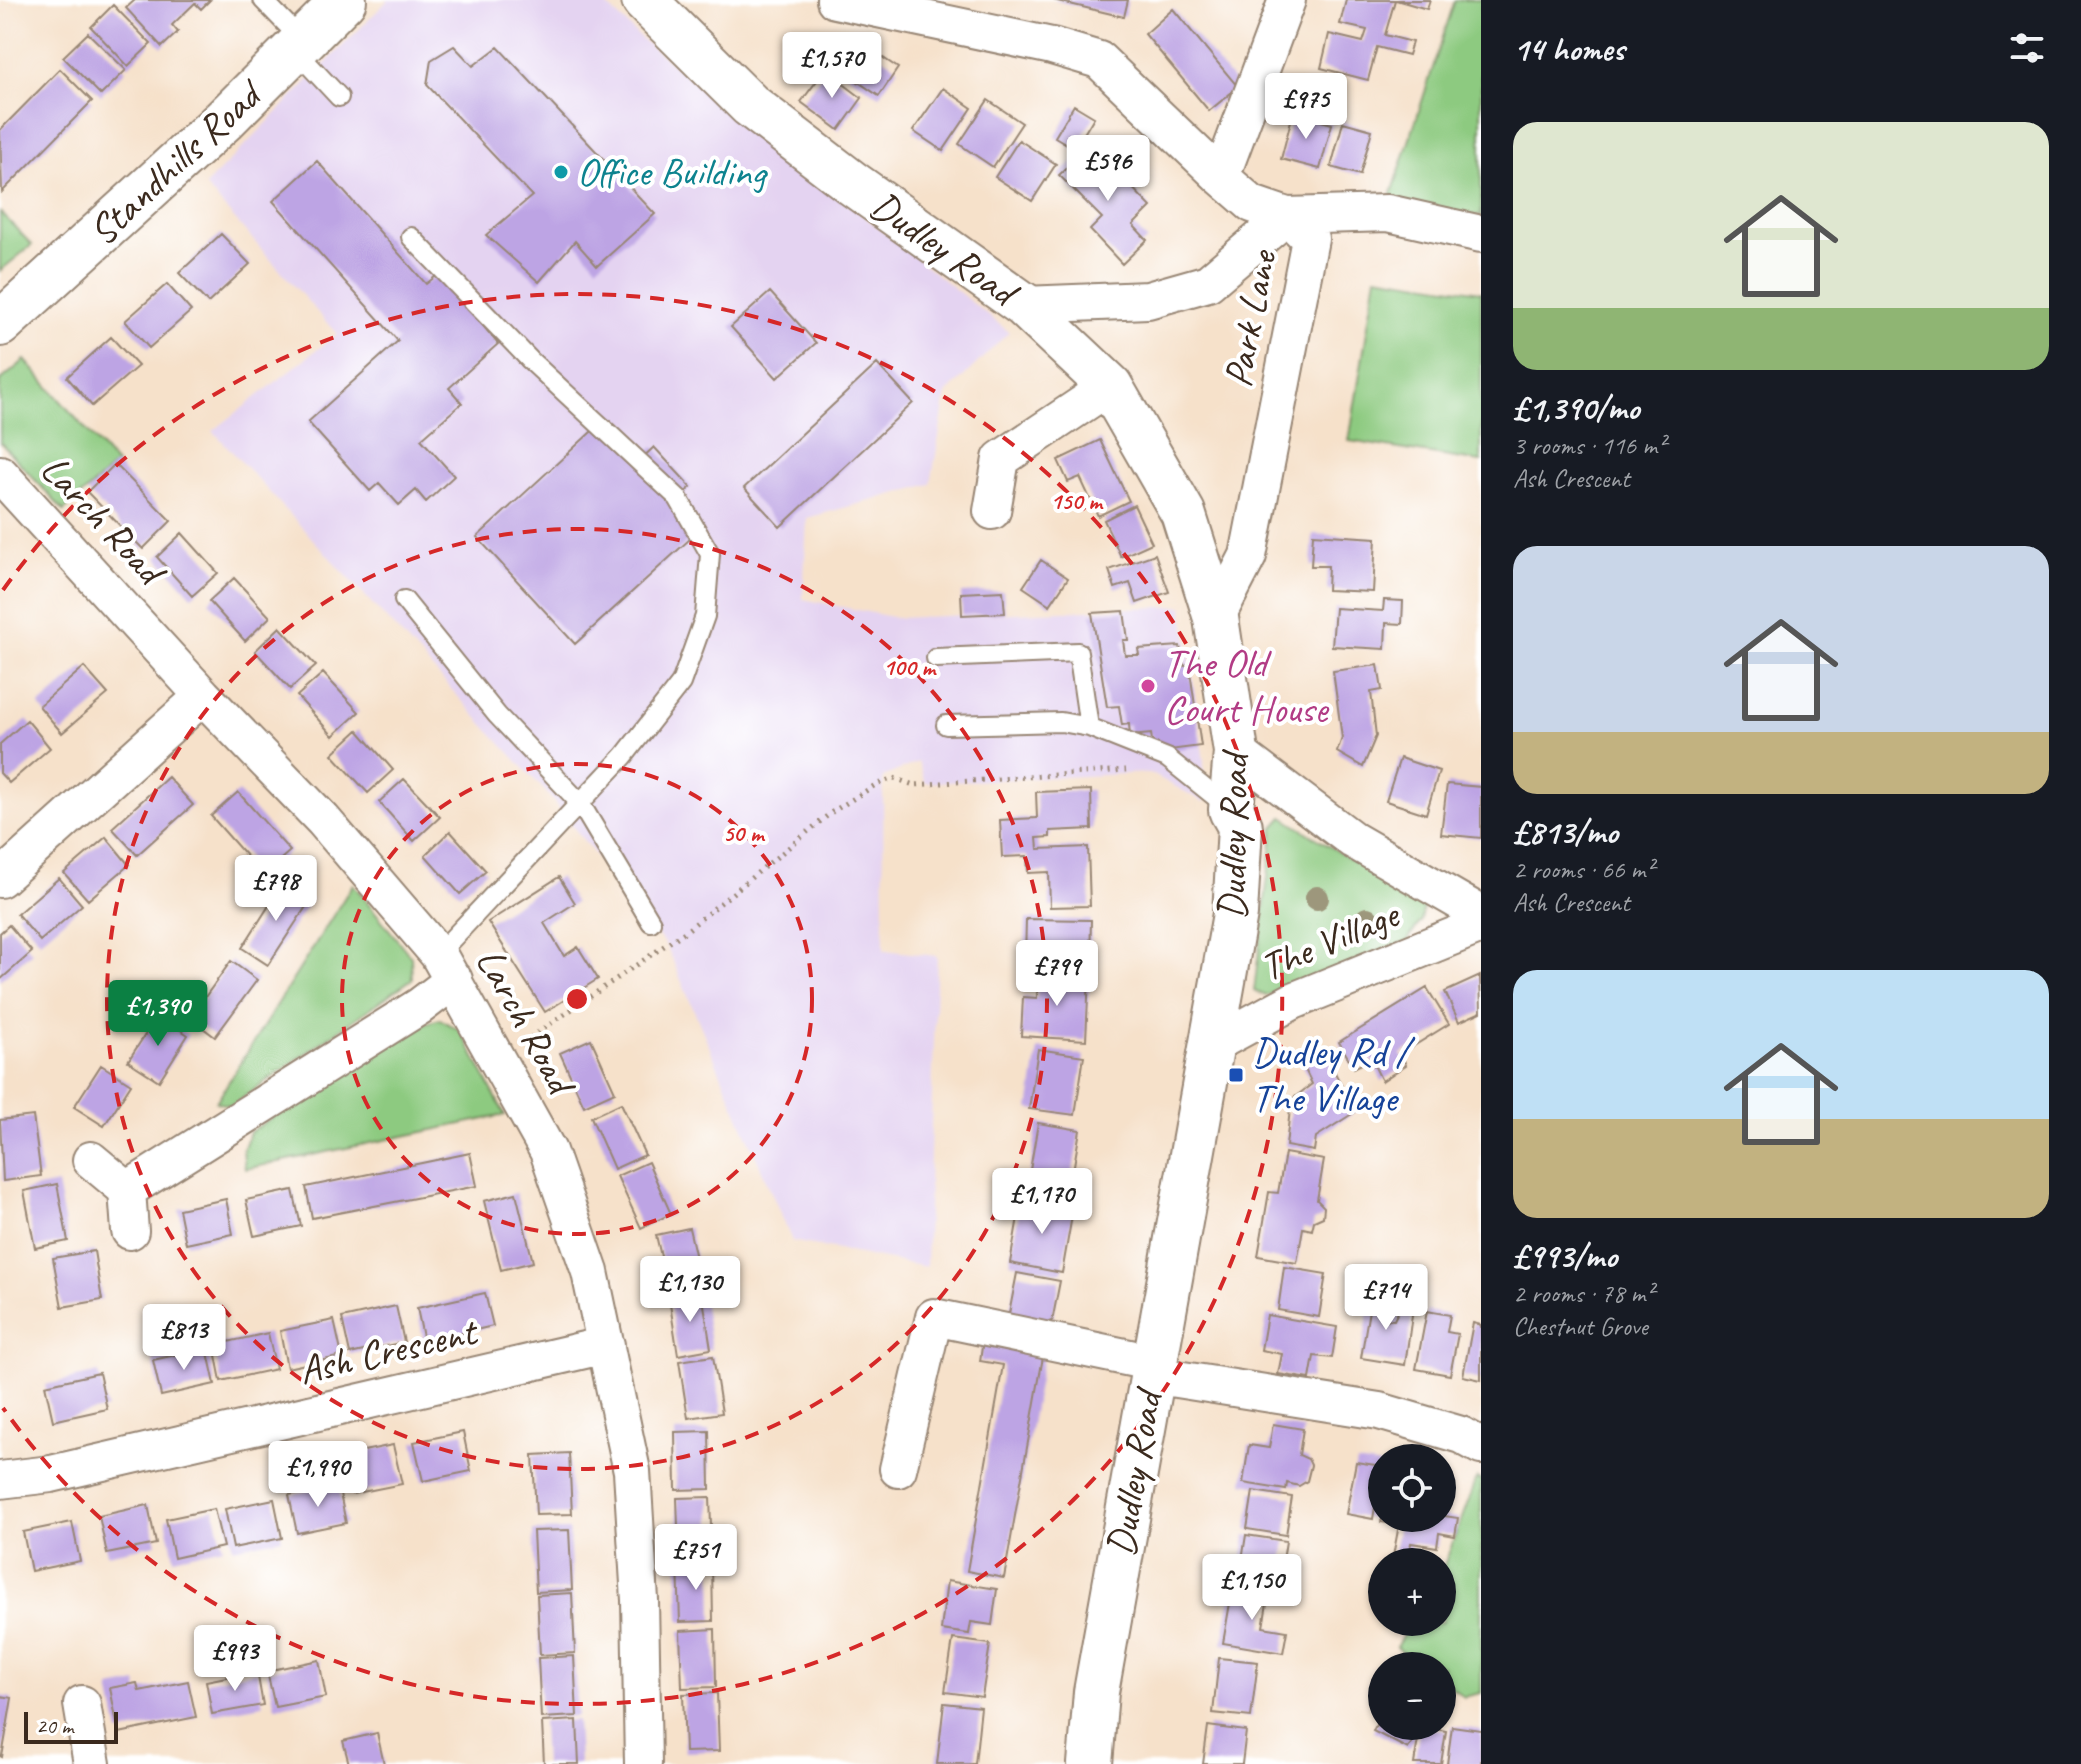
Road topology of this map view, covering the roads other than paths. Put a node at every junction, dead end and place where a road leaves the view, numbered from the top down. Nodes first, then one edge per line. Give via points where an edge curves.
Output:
1 (263, 0) edge
2 (344, 0) edge
3 (644, 0) edge
4 (835, 0) edge
5 (1287, 0) edge
6 (299, 45) junction
7 (339, 97) dead end
8 (1221, 177) junction
9 (1287, 216) junction
10 (1481, 234) edge
11 (411, 237) dead end
12 (1024, 305) junction
13 (0, 324) edge
14 (1110, 386) junction
15 (0, 474) edge
16 (992, 511) dead end
17 (404, 600) dead end
18 (1216, 618) junction
19 (936, 658) dead end
20 (203, 696) junction
21 (946, 725) dead end
22 (1089, 727) junction
23 (1236, 752) junction
24 (580, 803) junction
25 (1231, 810) junction
26 (0, 879) edge
27 (1481, 914) edge
28 (651, 922) dead end
29 (1481, 925) edge
30 (446, 967) junction
31 (1214, 1044) junction
32 (91, 1160) dead end
33 (127, 1190) junction
34 (130, 1231) dead end
35 (606, 1345) junction
36 (1152, 1369) junction
37 (1481, 1446) edge
38 (898, 1469) dead end
39 (0, 1480) edge
40 (82, 1704) dead end
41 (92, 1764) edge
42 (643, 1764) edge
43 (1090, 1764) edge

1 - 6 lane
2 - 6 main road, Standhills Road
3 - 12 main road, Dudley Road via 750,105
4 - 8 street, Park Lane via 1099,60
5 - 8 street
6 - 7 lane
6 - 13 main road, Standhills Road
8 - 9 street, Park Lane via 1252,204
9 - 10 street via 1388,213
9 - 12 street via 1208,283 1148,300
9 - 18 street, Park Lane via 1310,239 1248,556
11 - 24 lane via 530,360 678,498 710,554 705,616 681,683
12 - 14 main road, Dudley Road
14 - 16 street via 1001,459
14 - 18 main road, Dudley Road via 1183,513
15 - 20 street, Larch Road
17 - 24 lane via 497,715
18 - 23 main road, Dudley Road
19 - 22 lane via 1078,652
20 - 26 street
20 - 30 street, Larch Road via 323,820
21 - 22 lane via 1061,722
22 - 25 lane via 1167,758
23 - 25 main road, Dudley Road
23 - 27 street, The Village via 1353,840
24 - 28 lane
24 - 30 lane
25 - 31 main road, Dudley Road via 1240,826 1235,914
29 - 31 street, The Village via 1293,1001
30 - 33 street via 420,1006
30 - 35 street, Larch Road via 548,1151 590,1272
31 - 36 main road, Dudley Road
32 - 33 street
33 - 34 street
35 - 39 street, Ash Crescent via 51,1474
35 - 42 street, Larch Road via 632,1471
36 - 37 street via 1379,1411
36 - 38 street via 934,1317
36 - 43 main road, Dudley Road via 1096,1692
40 - 41 street

